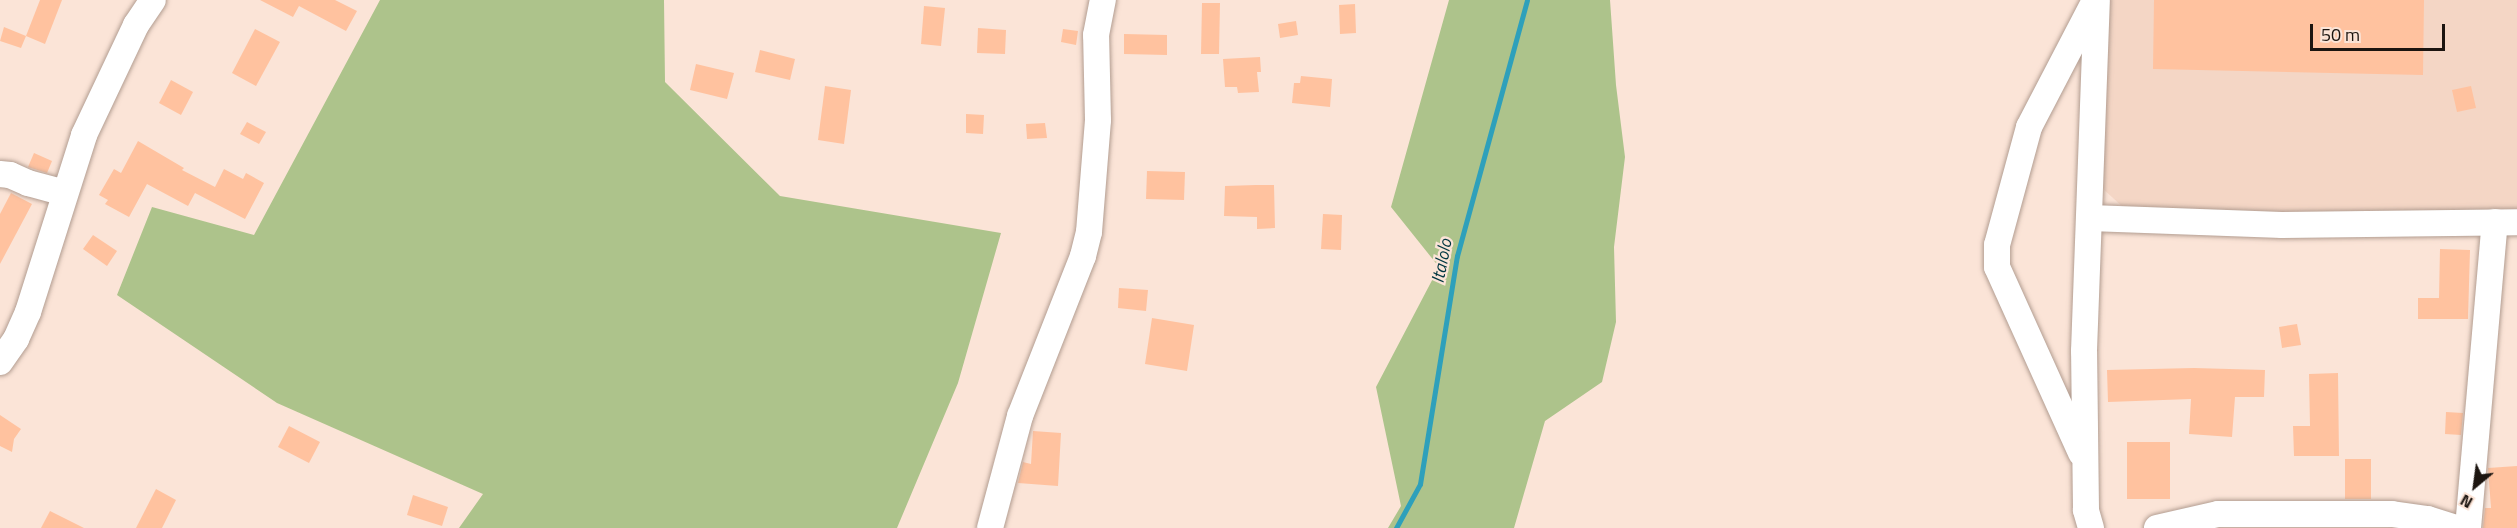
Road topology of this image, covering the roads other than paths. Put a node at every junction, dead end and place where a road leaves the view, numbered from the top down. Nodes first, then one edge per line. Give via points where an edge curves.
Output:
1 (153, 0) edge
2 (1103, 0) edge
3 (2096, 0) edge
4 (0, 174) edge
5 (65, 193) junction
6 (2090, 218) junction
7 (2506, 222) edge
8 (0, 362) edge
9 (2086, 463) junction
10 (990, 528) edge
11 (2091, 528) edge
12 (2157, 528) edge
13 (2456, 528) edge
14 (2468, 528) edge

1 - 5 street via 136,25 84,135
2 - 10 street via 1096,35 1098,120 1089,232 1020,416
3 - 6 street
3 - 9 street via 2029,127 1997,244 1997,267
4 - 5 street
5 - 8 street via 27,312 16,339
6 - 7 street via 2282,225
6 - 9 street via 2084,351
7 - 14 street
9 - 11 street via 2086,510
12 - 13 street via 2218,514 2392,514

